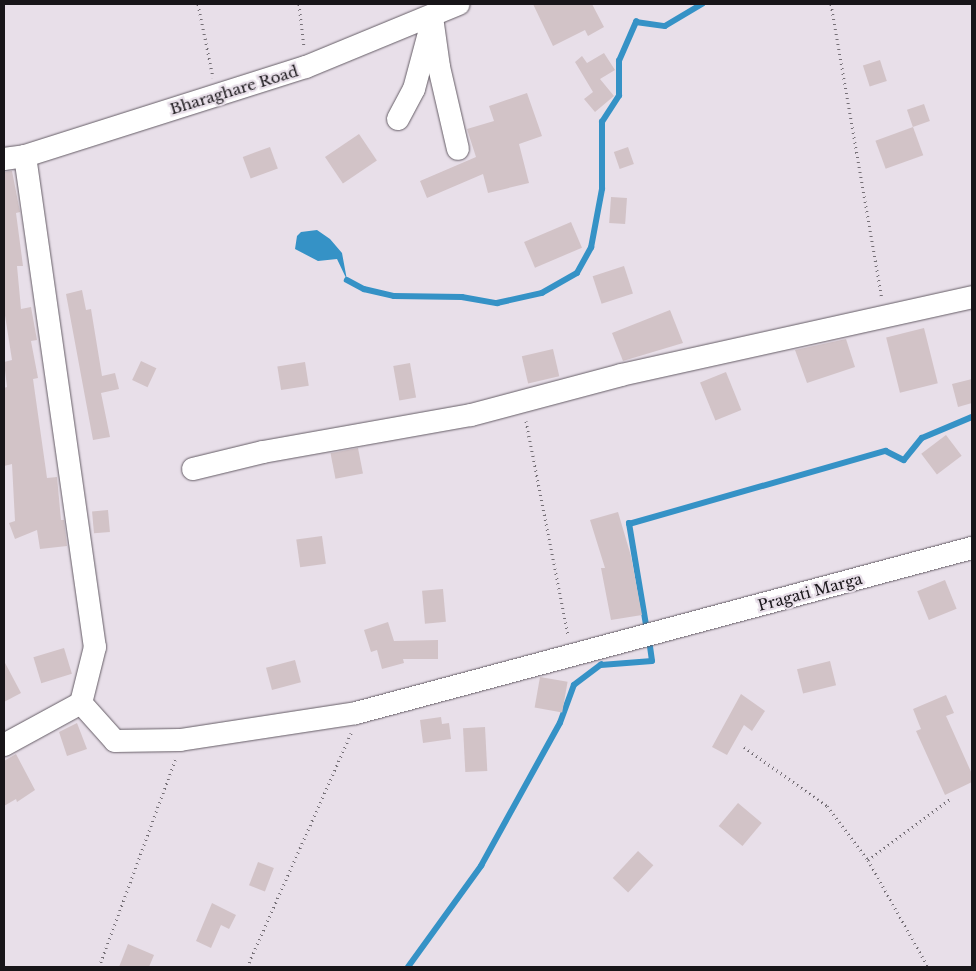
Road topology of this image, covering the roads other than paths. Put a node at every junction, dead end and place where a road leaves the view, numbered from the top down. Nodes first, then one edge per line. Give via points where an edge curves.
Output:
1 (458, 4) edge
2 (432, 17) junction
3 (398, 119) dead end
4 (458, 149) dead end
5 (14, 157) edge
6 (972, 297) edge
7 (194, 469) dead end
8 (972, 548) edge
9 (81, 703) junction
10 (4, 746) edge

1 - 2 street, Bharaghare Road
2 - 3 street via 414,89
2 - 4 street via 439,67
2 - 5 street, Bharaghare Road via 306,67
5 - 9 street via 95,647
6 - 7 street via 621,375 471,415 263,452
8 - 9 street, Pragati Marga via 356,713 180,740 115,741
9 - 10 street

